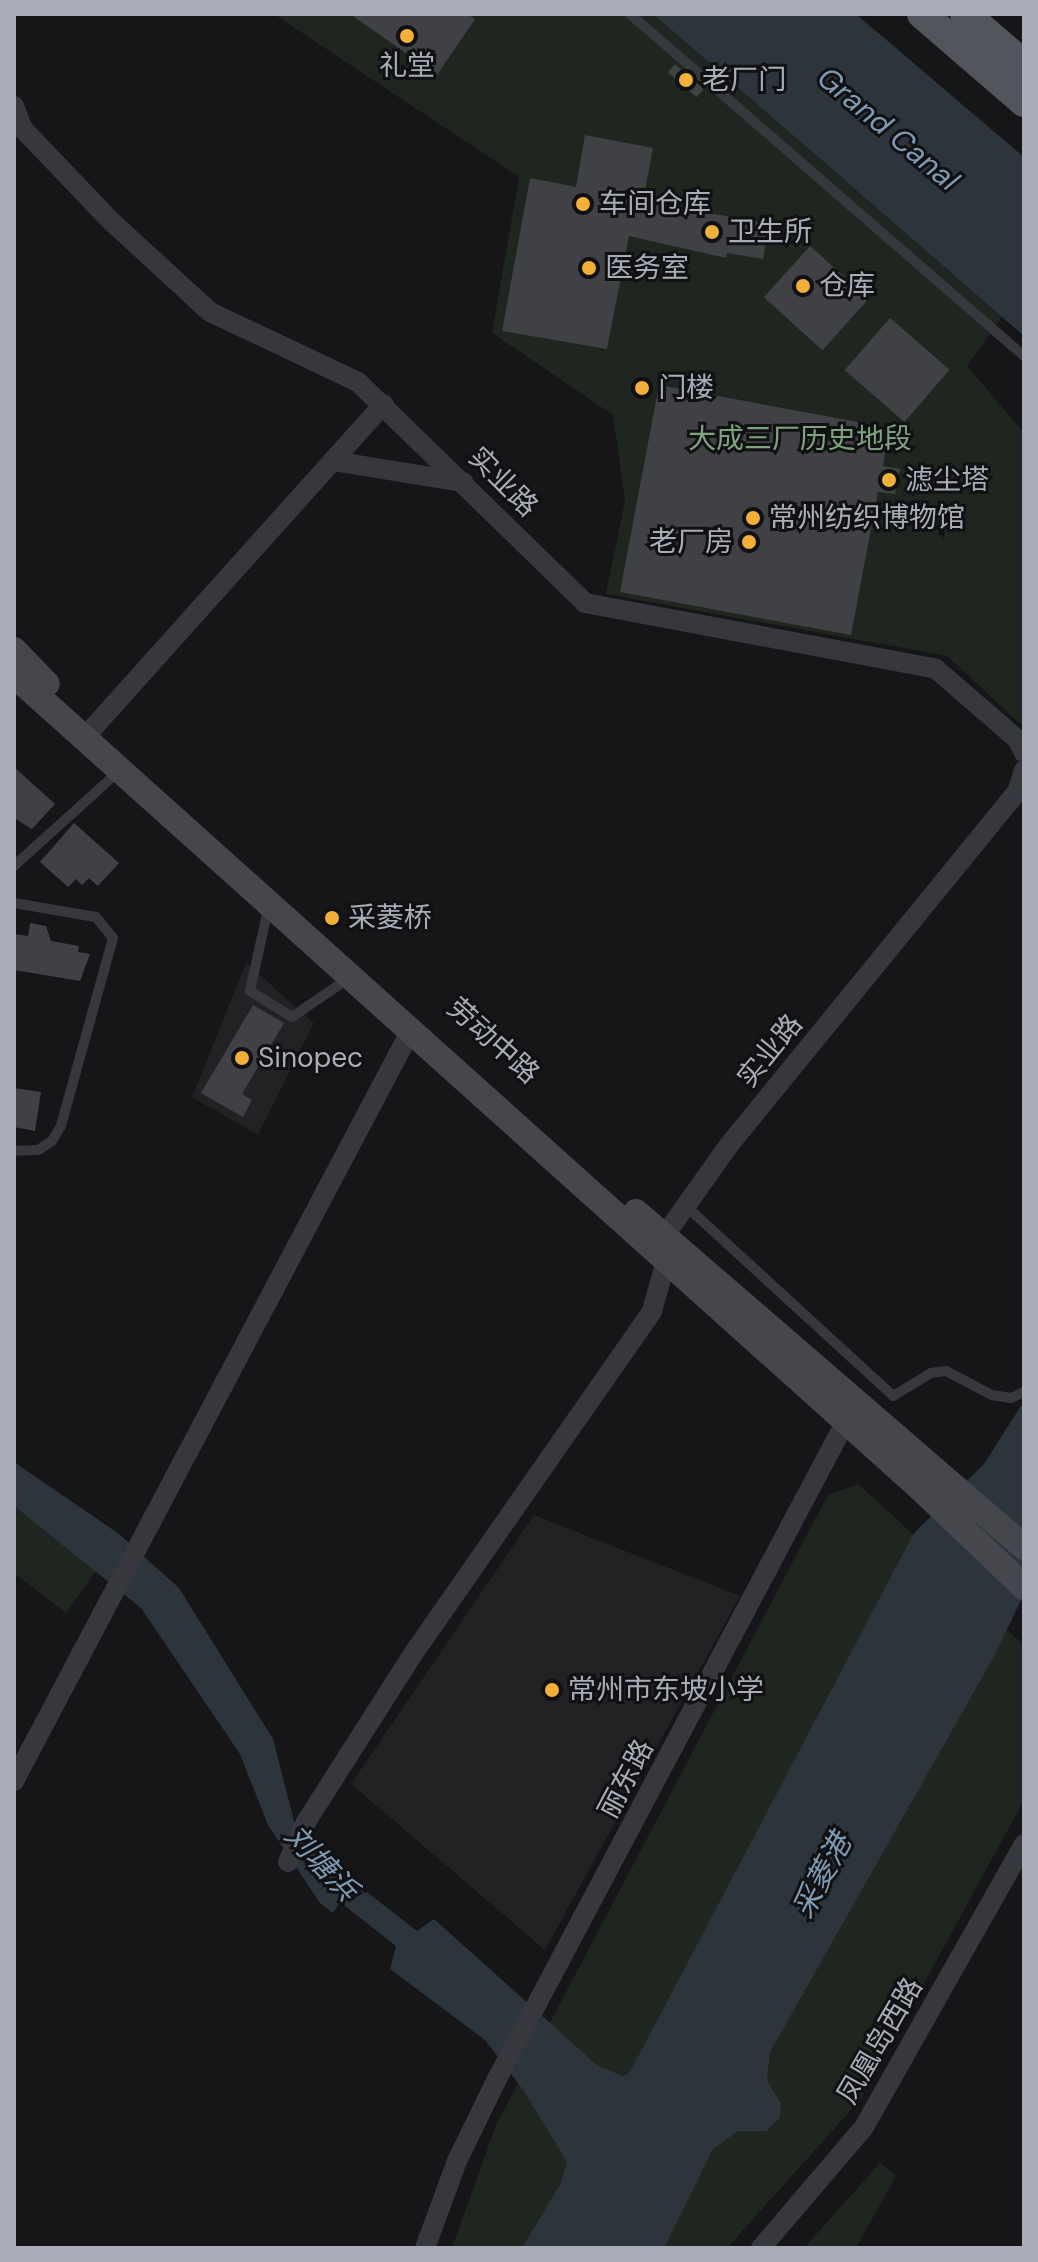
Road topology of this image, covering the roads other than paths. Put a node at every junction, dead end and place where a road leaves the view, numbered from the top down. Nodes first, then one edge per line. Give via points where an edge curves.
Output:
1 (630, 14) edge
2 (922, 14) edge
3 (965, 14) edge
4 (1024, 65) edge
5 (1024, 102) edge
6 (14, 106) edge
7 (1024, 356) edge
8 (384, 404) junction
9 (333, 461) junction
10 (463, 482) junction
11 (14, 650) edge
12 (14, 675) edge
13 (93, 728) junction
14 (1024, 753) edge
15 (1024, 770) edge
16 (118, 772) junction
17 (14, 866) edge
18 (14, 903) edge
19 (269, 907) junction
20 (349, 978) junction
21 (410, 1032) junction
22 (14, 1151) edge
23 (686, 1206) junction
24 (665, 1248) junction
25 (1024, 1392) edge
26 (846, 1421) junction
27 (928, 1478) junction
28 (1024, 1547) edge
29 (1024, 1587) edge
30 (14, 1781) edge
31 (1024, 1844) edge
32 (288, 1862) dead end
33 (425, 2248) edge
34 (761, 2248) edge

1 - 7 lane
2 - 5 main road
3 - 4 main road
6 - 8 street, 实业路 via 23,129 111,221 210,312 358,382
8 - 9 street
8 - 10 street, 实业路
9 - 10 street
9 - 13 street
10 - 14 street, 实业路 via 585,603 936,669 1018,740
11 - 13 main road, 劳动中路
12 - 16 main road, 劳动中路
13 - 24 main road, 劳动中路
15 - 23 street, 实业路 via 1017,792 729,1145
16 - 17 lane
16 - 19 main road, 劳动中路
18 - 22 lane via 96,917 113,938 61,1126 38,1150
19 - 20 main road, 劳动中路
19 - 20 lane via 250,991 292,1017
20 - 21 main road, 劳动中路
21 - 24 main road, 劳动中路
21 - 30 street
23 - 24 street, 实业路
23 - 25 lane via 893,1396 931,1373 946,1371 992,1395 1011,1398
24 - 26 main road, 劳动中路
24 - 27 main road, 劳动中路
24 - 32 street via 652,1311 413,1654 306,1822
26 - 27 main road, 劳动中路
26 - 33 street, 丽东路 via 497,2079 457,2161
27 - 28 main road
27 - 29 main road
31 - 34 street, 凤凰岛西路 via 864,2127

